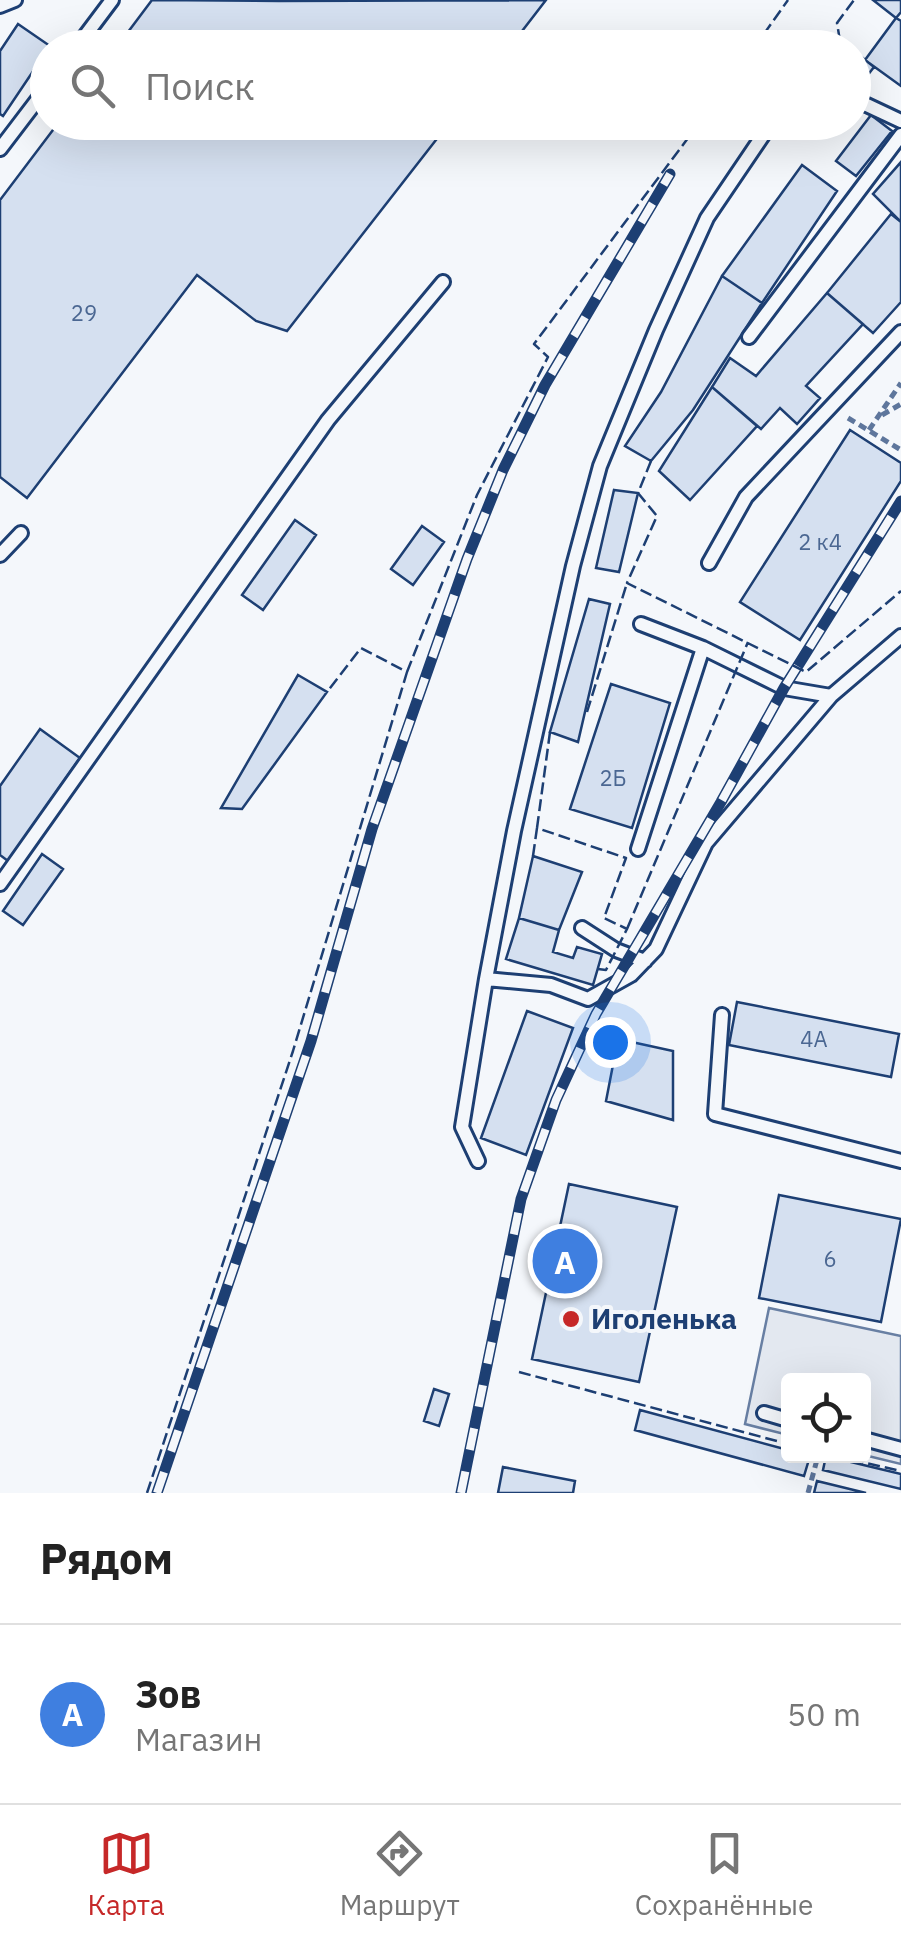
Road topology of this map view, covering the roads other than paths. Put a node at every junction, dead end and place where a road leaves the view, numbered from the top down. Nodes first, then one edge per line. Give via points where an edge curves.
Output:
1 (15, 0) edge
2 (112, 0) edge
3 (0, 6) edge
4 (90, 30) edge
5 (871, 108) edge
6 (30, 110) edge
7 (901, 121) edge
8 (901, 135) edge
9 (760, 140) edge
10 (0, 149) edge
11 (443, 282) dead end
12 (901, 332) edge
13 (748, 337) dead end
14 (21, 533) dead end
15 (0, 555) edge
16 (708, 562) dead end
17 (642, 624) dead end
18 (901, 636) edge
19 (702, 648) junction
20 (831, 696) junction
21 (638, 849) dead end
22 (0, 884) edge
23 (582, 928) dead end
24 (645, 961) junction
25 (486, 979) junction
26 (722, 1016) dead end
27 (478, 1161) dead end
28 (901, 1161) edge
29 (764, 1413) dead end
30 (781, 1418) edge
31 (871, 1441) edge
32 (901, 1449) edge

1 - 3 lane
2 - 4 lane
5 - 7 lane
6 - 10 lane
8 - 13 lane
9 - 25 lane via 707,218 600,466
11 - 22 lane via 328,420
12 - 16 lane via 746,497
14 - 15 lane
17 - 19 lane
18 - 20 lane
19 - 20 lane via 784,688
19 - 21 lane
20 - 24 lane via 706,842
23 - 24 lane
24 - 25 lane via 588,999 551,985
25 - 27 lane via 462,1126
26 - 28 lane via 715,1114
29 - 30 lane
31 - 32 lane

